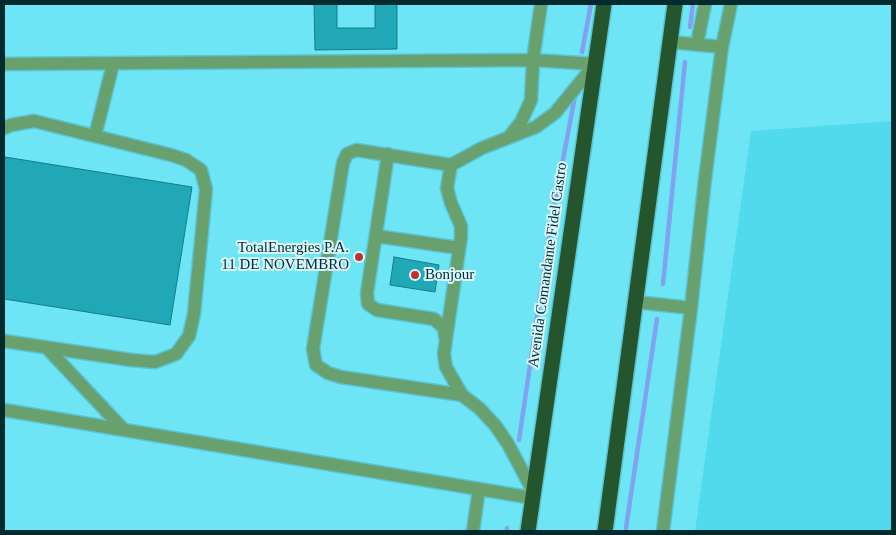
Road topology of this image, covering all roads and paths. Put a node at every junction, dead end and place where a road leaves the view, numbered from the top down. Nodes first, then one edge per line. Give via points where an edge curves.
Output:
1 (541, 4) edge
2 (604, 4) edge
3 (675, 4) edge
4 (705, 4) edge
5 (731, 4) edge
6 (670, 42) junction
7 (698, 44) junction
8 (722, 47) junction
9 (533, 60) junction
10 (4, 64) edge
11 (113, 64) junction
12 (595, 64) junction
13 (531, 100) junction
14 (555, 113) junction
15 (4, 128) edge
16 (95, 136) junction
17 (507, 139) junction
18 (388, 154) junction
19 (451, 165) junction
20 (376, 236) junction
21 (459, 248) junction
22 (636, 302) junction
23 (692, 308) junction
24 (446, 339) junction
25 (4, 341) edge
26 (46, 347) junction
27 (462, 395) junction
28 (4, 410) edge
29 (123, 429) junction
30 (479, 488) junction
31 (533, 495) junction
32 (474, 531) edge
33 (528, 531) edge
34 (605, 531) edge
35 (663, 531) edge

1 - 9 street
2 - 12 highway, Avenida Comandante Fidel Castro
3 - 6 highway
4 - 7 street
5 - 8 street
6 - 7 street
6 - 22 highway
7 - 8 street
8 - 23 street
9 - 11 street
9 - 12 street
9 - 13 street
10 - 11 street
11 - 16 street
12 - 14 street
12 - 31 highway, Avenida Comandante Fidel Castro
13 - 14 street via 541,114
13 - 17 street via 521,122
14 - 17 street via 536,127
15 - 16 street via 34,121
16 - 26 street via 178,157 201,170 206,189 205,208 189,336 176,354 155,362
17 - 19 street
18 - 19 street
18 - 20 street
18 - 27 street via 356,150 347,154 343,163 313,349 316,365 341,377
19 - 21 street via 447,188 461,226
20 - 21 street
20 - 24 street via 368,304 377,310 434,319 444,328
21 - 24 street
22 - 23 street
22 - 34 highway
23 - 35 street
24 - 27 street via 446,367
25 - 26 street
26 - 29 street
27 - 31 street via 495,425
28 - 29 street
29 - 30 street
30 - 31 street
30 - 32 street
31 - 33 highway, Avenida Comandante Fidel Castro

